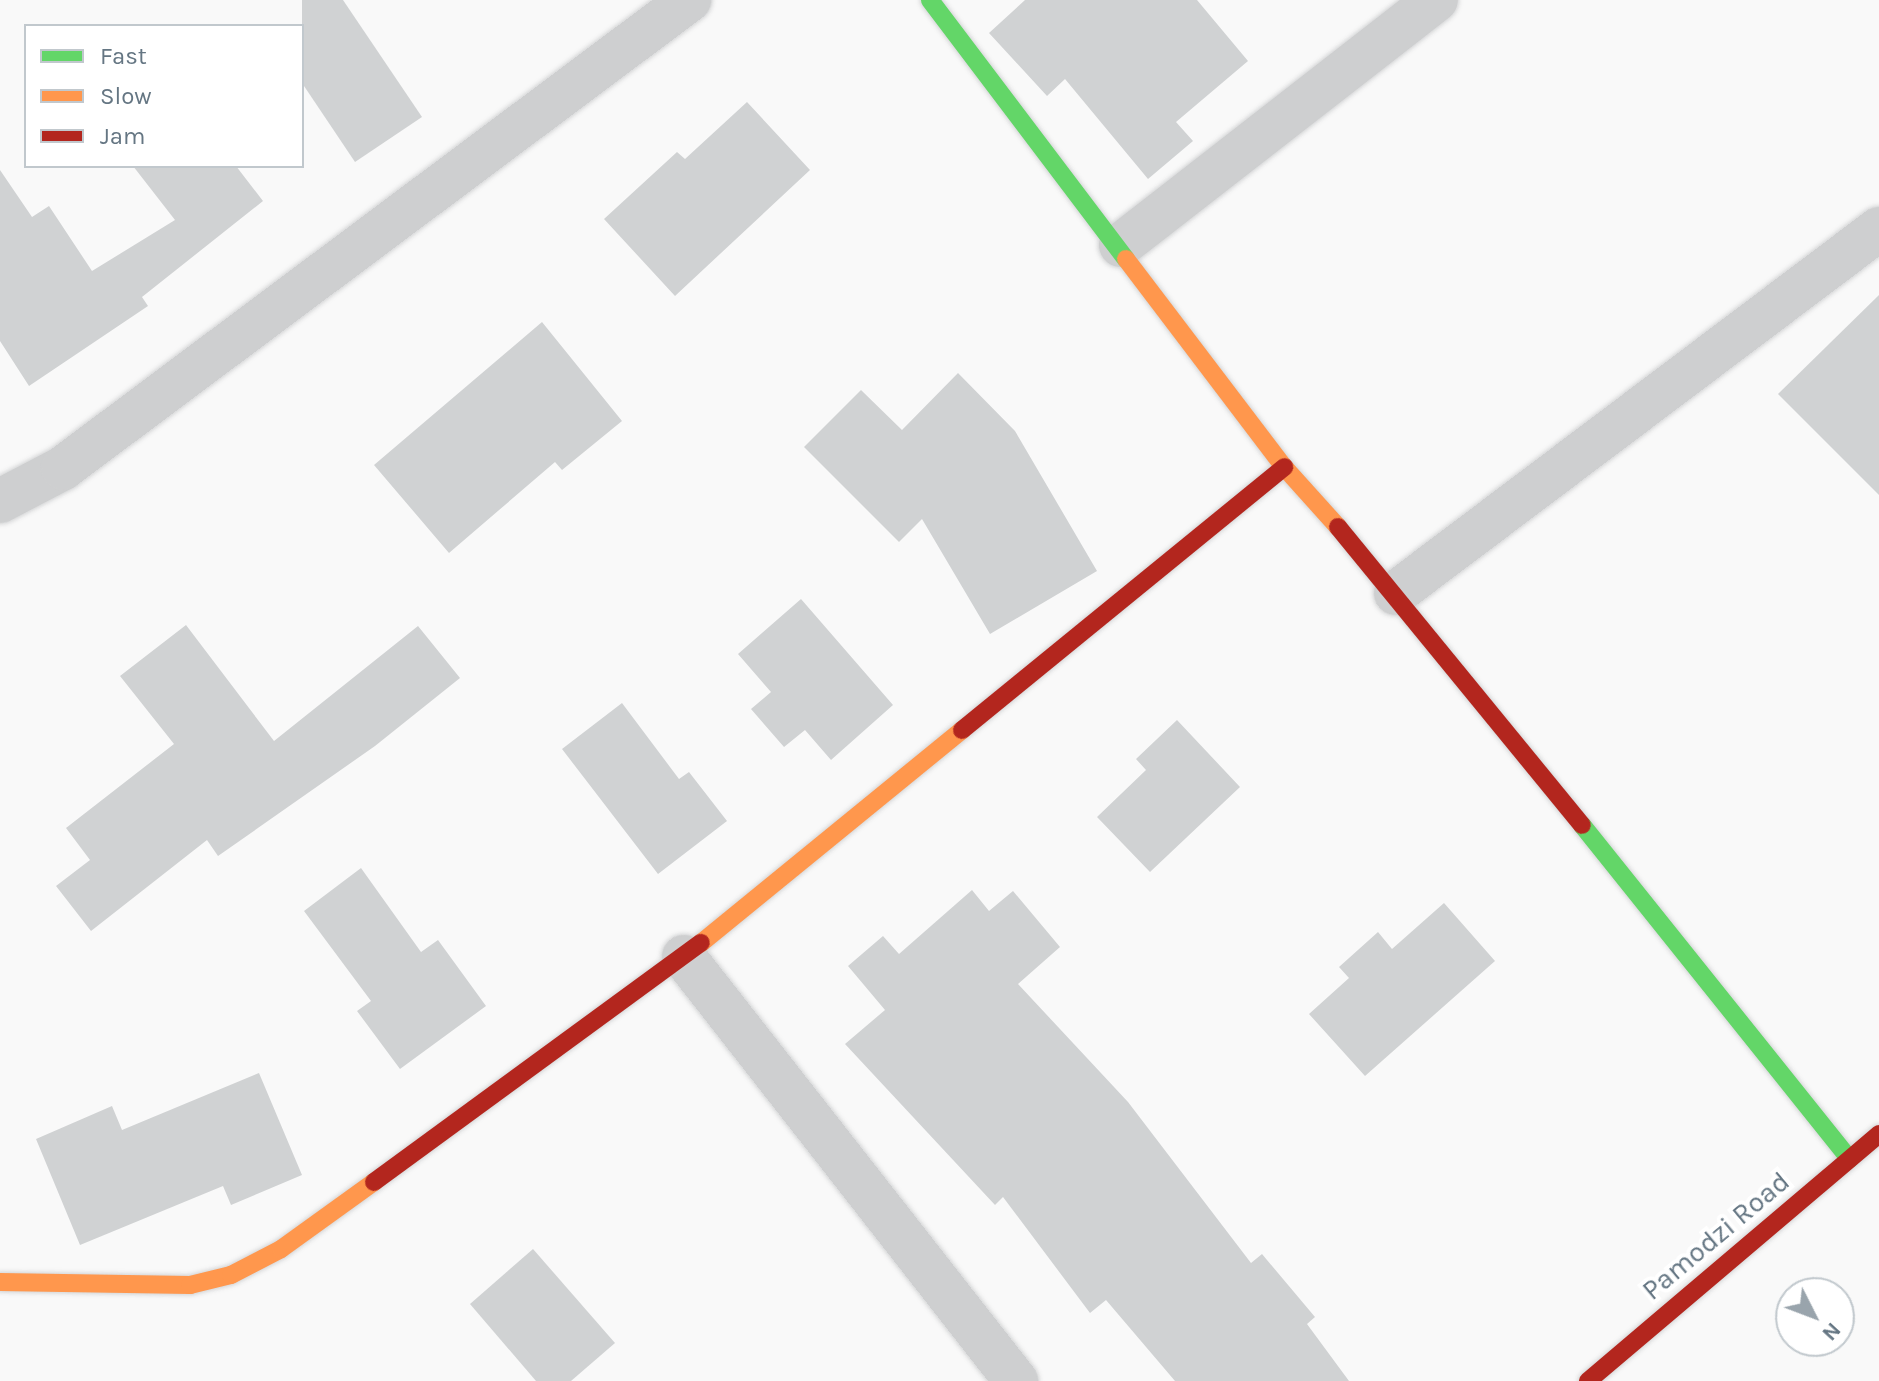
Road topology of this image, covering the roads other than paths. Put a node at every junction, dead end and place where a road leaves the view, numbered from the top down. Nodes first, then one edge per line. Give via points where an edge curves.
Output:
1 (689, 0) edge
2 (930, 0) edge
3 (1436, 0) edge
4 (1879, 229) edge
5 (1121, 245) junction
6 (1284, 467) junction
7 (0, 501) edge
8 (1396, 593) junction
9 (684, 957) junction
10 (1879, 1134) edge
11 (1850, 1159) junction
12 (0, 1282) edge
13 (1016, 1381) edge
14 (1588, 1381) edge

1 - 7 street via 63,468
2 - 5 street
3 - 5 street
4 - 8 street
5 - 6 street
6 - 8 street
6 - 9 street
8 - 11 street
9 - 12 street via 281,1249 231,1275 190,1285
9 - 13 street
10 - 11 street, Pamodzi Road
11 - 14 street, Pamodzi Road

